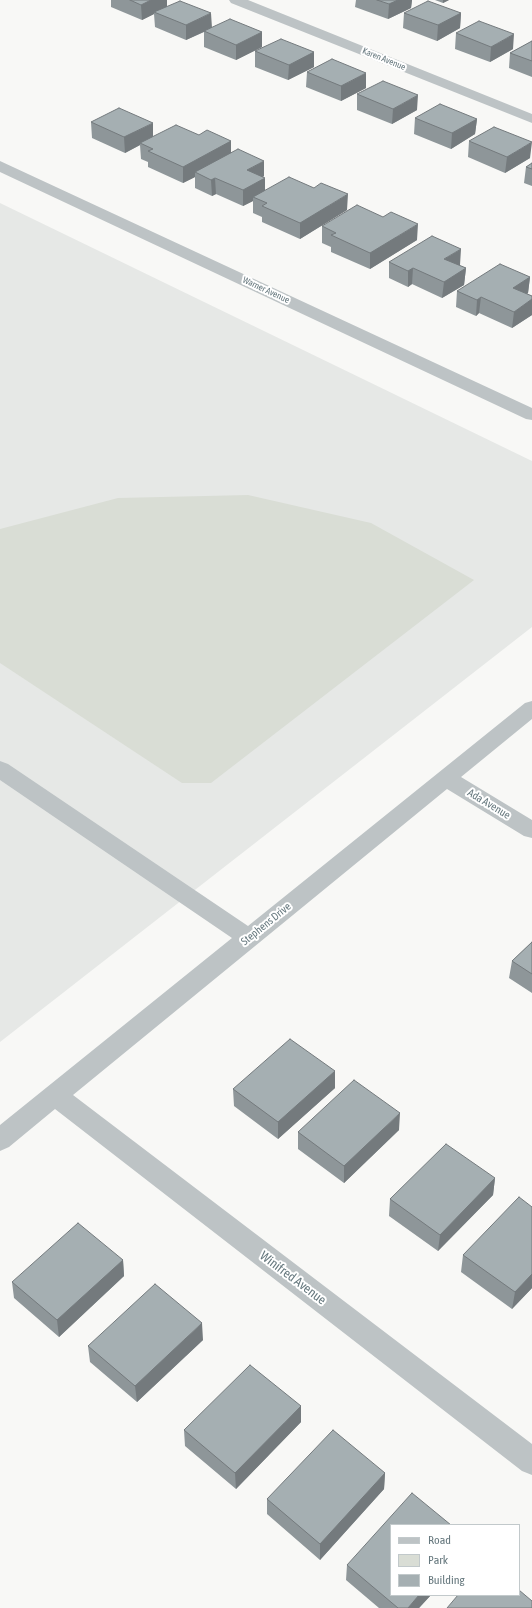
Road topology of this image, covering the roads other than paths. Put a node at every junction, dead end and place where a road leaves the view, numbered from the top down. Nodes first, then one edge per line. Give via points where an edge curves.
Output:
1 (236, 0) edge
2 (532, 119) edge
3 (0, 166) edge
4 (532, 415) edge
5 (532, 708) edge
6 (0, 769) edge
7 (446, 778) junction
8 (532, 830) edge
9 (249, 938) junction
10 (55, 1095) junction
11 (0, 1140) edge
12 (532, 1461) edge

1 - 2 street, Karen Avenue
3 - 4 street, Warner Avenue
5 - 7 street, Stephens Drive
6 - 9 street
7 - 8 street, Ada Avenue
7 - 9 street, Stephens Drive
9 - 10 street, Stephens Drive
10 - 11 street, Stephens Drive
10 - 12 street, Winifred Avenue

